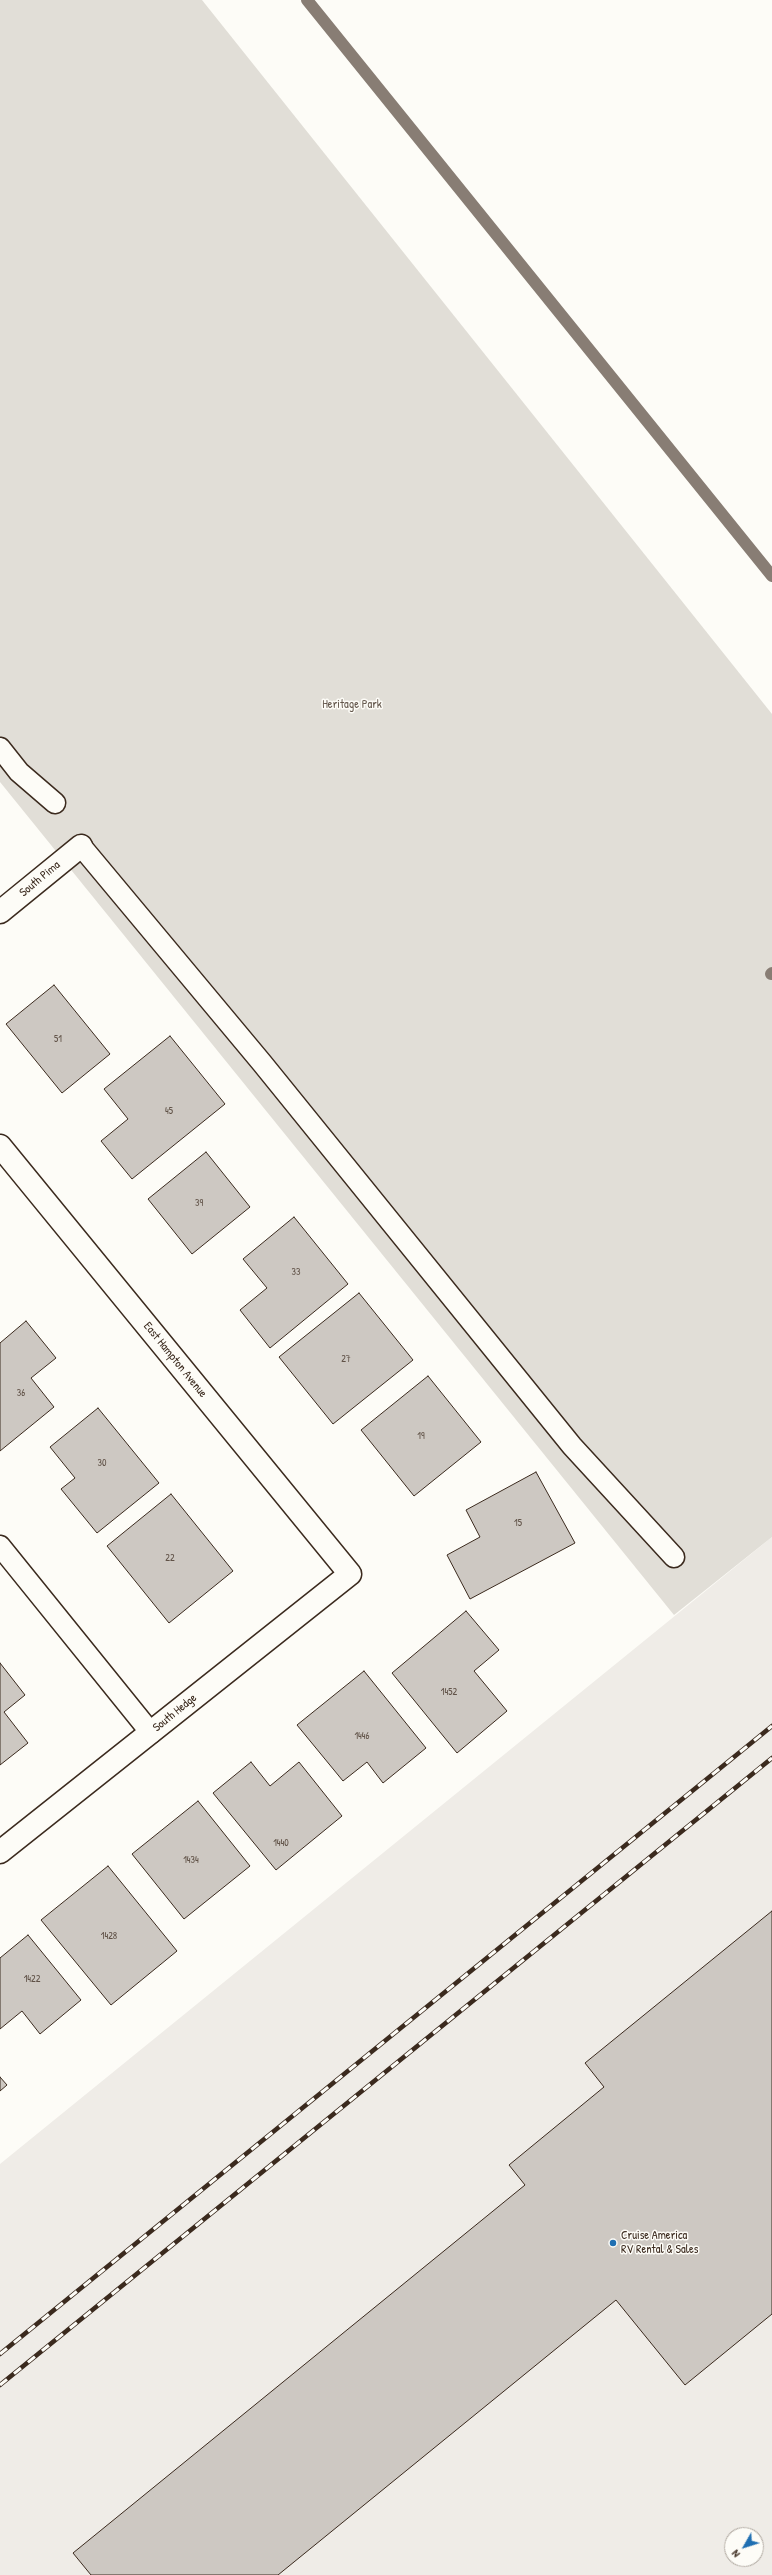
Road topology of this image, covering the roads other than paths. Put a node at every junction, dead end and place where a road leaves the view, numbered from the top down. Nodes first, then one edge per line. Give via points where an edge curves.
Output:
1 (0, 748) edge
2 (54, 803) dead end
3 (81, 846) joint
4 (0, 912) edge
5 (0, 1146) edge
6 (0, 1546) edge
7 (674, 1557) dead end
8 (350, 1574) joint
9 (151, 1733) junction
10 (0, 1852) edge

1 - 2 lane via 19,772
3 - 4 street, South Pima
3 - 7 lane via 268,1069 572,1446
5 - 8 street, East Hampton Avenue
6 - 9 lane
8 - 9 street, South Hedge
9 - 10 street, South Hedge

